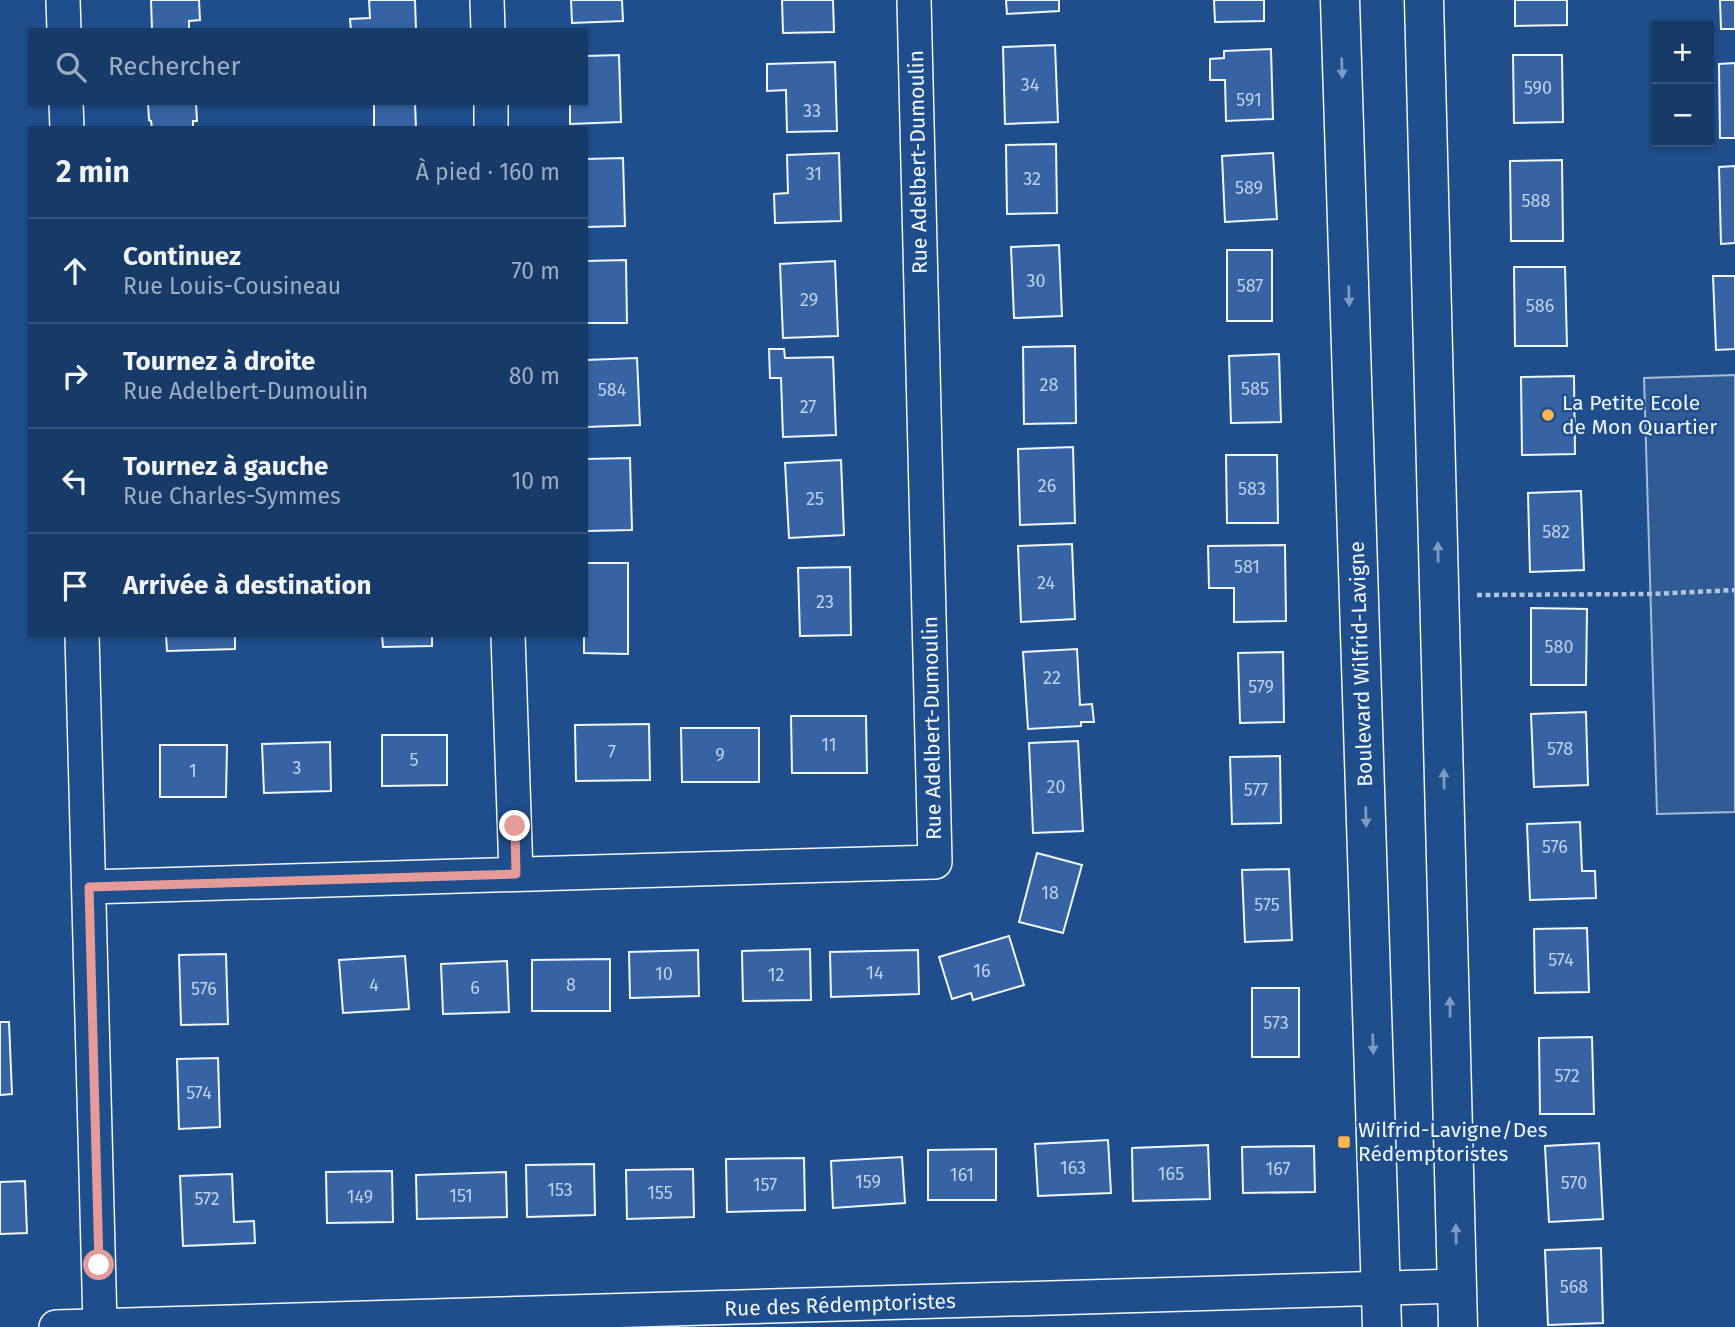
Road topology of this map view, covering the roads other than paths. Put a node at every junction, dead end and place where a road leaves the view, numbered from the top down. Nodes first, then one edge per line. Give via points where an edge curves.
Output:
1 (63, 0) edge
2 (487, 0) edge
3 (914, 0) edge
4 (1340, 0) edge
5 (1424, 0) edge
6 (64, 28) edge
7 (488, 28) edge
8 (66, 105) edge
9 (491, 105) edge
10 (67, 126) edge
11 (491, 126) edge
12 (82, 637) edge
13 (508, 637) edge
14 (516, 874) junction
15 (89, 887) junction
16 (1457, 1286) junction
17 (1381, 1289) junction
18 (951, 1315) edge
19 (100, 1325) edge
20 (56, 1327) edge
21 (1382, 1327) edge
22 (1458, 1327) edge

1 - 6 street
2 - 7 street
3 - 14 street, Rue Adelbert-Dumoulin via 935,862
4 -> 17 main road, Boulevard Wilfrid-Lavigne
16 -> 5 main road
8 - 10 street
9 - 11 street
12 - 15 street
13 - 14 street
14 - 15 street, Rue Adelbert-Dumoulin
15 - 19 street
16 - 17 street, Rue des Rédemptoristes
16 - 22 main road
17 - 18 street, Rue des Rédemptoristes
17 - 21 main road, Boulevard Wilfrid-Lavigne
18 - 19 street, Rue des Rédemptoristes
19 - 20 street, Rue des Rédemptoristes

